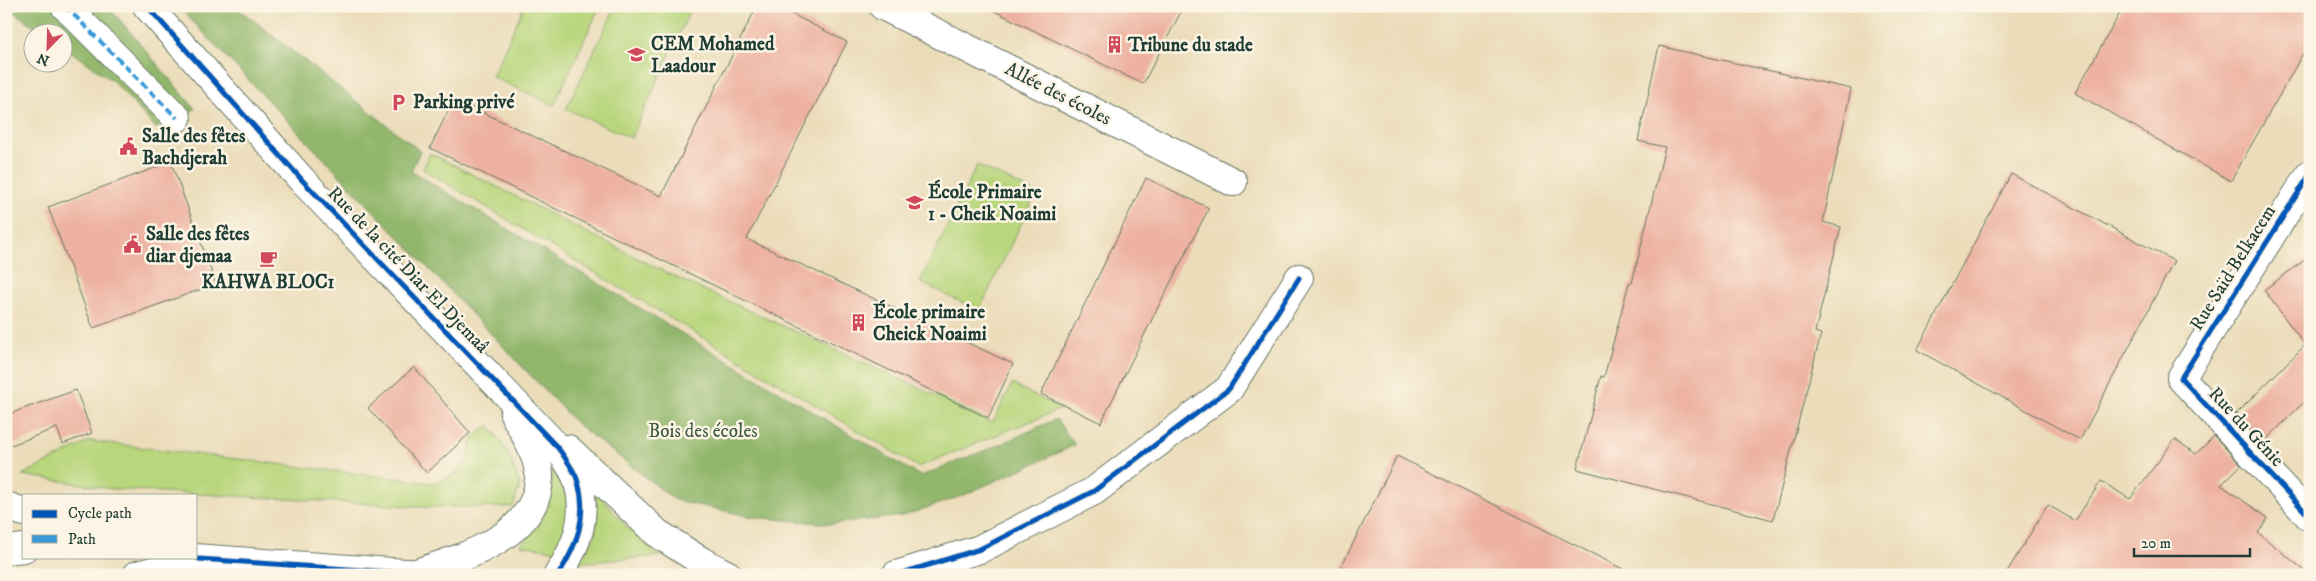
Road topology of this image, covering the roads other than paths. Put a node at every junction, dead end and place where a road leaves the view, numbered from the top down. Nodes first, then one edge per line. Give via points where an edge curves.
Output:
1 (65, 6) edge
2 (147, 6) edge
3 (883, 6) edge
4 (177, 118) dead end
5 (2310, 174) edge
6 (1234, 182) dead end
7 (1299, 278) dead end
8 (2181, 378) joint
9 (497, 384) junction
10 (6, 506) edge
11 (22, 511) edge
12 (2310, 518) edge
13 (22, 548) edge
14 (6, 550) edge
15 (190, 558) edge
16 (426, 574) edge
17 (137, 575) edge
18 (168, 575) edge
19 (558, 575) edge
20 (728, 575) edge
21 (896, 575) edge

1 - 4 street
2 - 9 street, Rue de la cité Diar El Djemaâ via 302,180
3 - 6 street, Allée des écoles
5 - 8 street, Rue Saïd Belkacem
7 - 21 street via 1229,389 1094,491 980,549
8 - 12 street, Rue du Génie
9 - 16 street, Rue de la cité Diar El Djemaâ via 530,442 540,476 534,503 514,530 469,556
9 - 19 street, Rue de la cité Diar El Djemaâ via 558,448 578,480 582,508 580,534
9 - 20 street via 657,533
10 - 11 street
13 - 14 street
15 - 16 street, Rue de la cité Diar El Djemaâ
15 - 17 street
15 - 18 street

